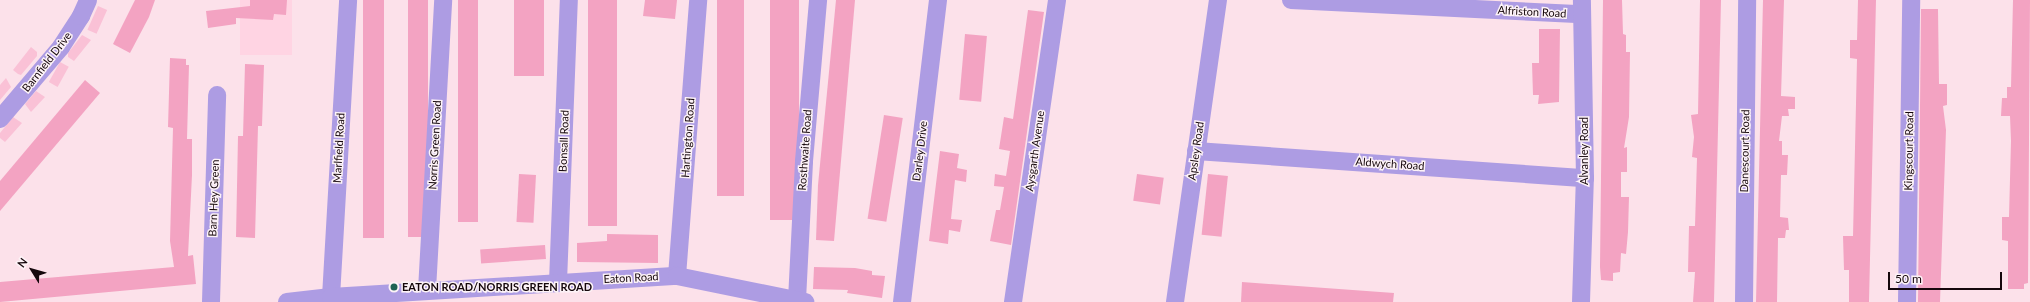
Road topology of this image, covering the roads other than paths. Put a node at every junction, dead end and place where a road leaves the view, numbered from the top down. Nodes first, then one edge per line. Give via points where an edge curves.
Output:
1 (88, 0) edge
2 (348, 0) edge
3 (443, 0) edge
4 (569, 0) edge
5 (698, 0) edge
6 (818, 0) edge
7 (938, 0) edge
8 (1057, 0) edge
9 (1218, 0) edge
10 (1291, 0) edge
11 (1747, 0) edge
12 (1911, 0) edge
13 (1582, 7) edge
14 (217, 94) dead end
15 (0, 119) edge
16 (1196, 151) junction
17 (1585, 178) junction
18 (677, 276) junction
19 (558, 282) junction
20 (427, 290) junction
21 (331, 297) junction
22 (801, 301) edge
23 (211, 302) edge
24 (287, 302) edge
25 (902, 302) edge
26 (1013, 302) edge
27 (1175, 302) edge
28 (1581, 302) edge
29 (1744, 302) edge
30 (1906, 302) edge

1 - 15 street, Barnfield Drive via 61,47
2 - 21 street, Marlfield Road
3 - 20 street, Norris Green Road
4 - 19 street, Bonsall Road
5 - 18 street, Hartington Road
6 - 22 street, Rosthwaite Road via 804,161
7 - 25 street, Darley Drive
8 - 26 street, Aysgarth Avenue
9 - 16 street, Apsley Road
10 - 13 street, Alfriston Road
11 - 29 street, Danescourt Road
12 - 30 street, Kingscourt Road
13 - 17 street, Alvanley Road
14 - 23 street, Barn Hey Green
16 - 17 street, Aldwych Road
16 - 27 street, Apsley Road
17 - 28 street, Alvanley Road
18 - 19 street, Eaton Road
18 - 22 street, Eaton Road
19 - 20 street, Eaton Road
20 - 21 street, Eaton Road
21 - 24 street, Eaton Road

